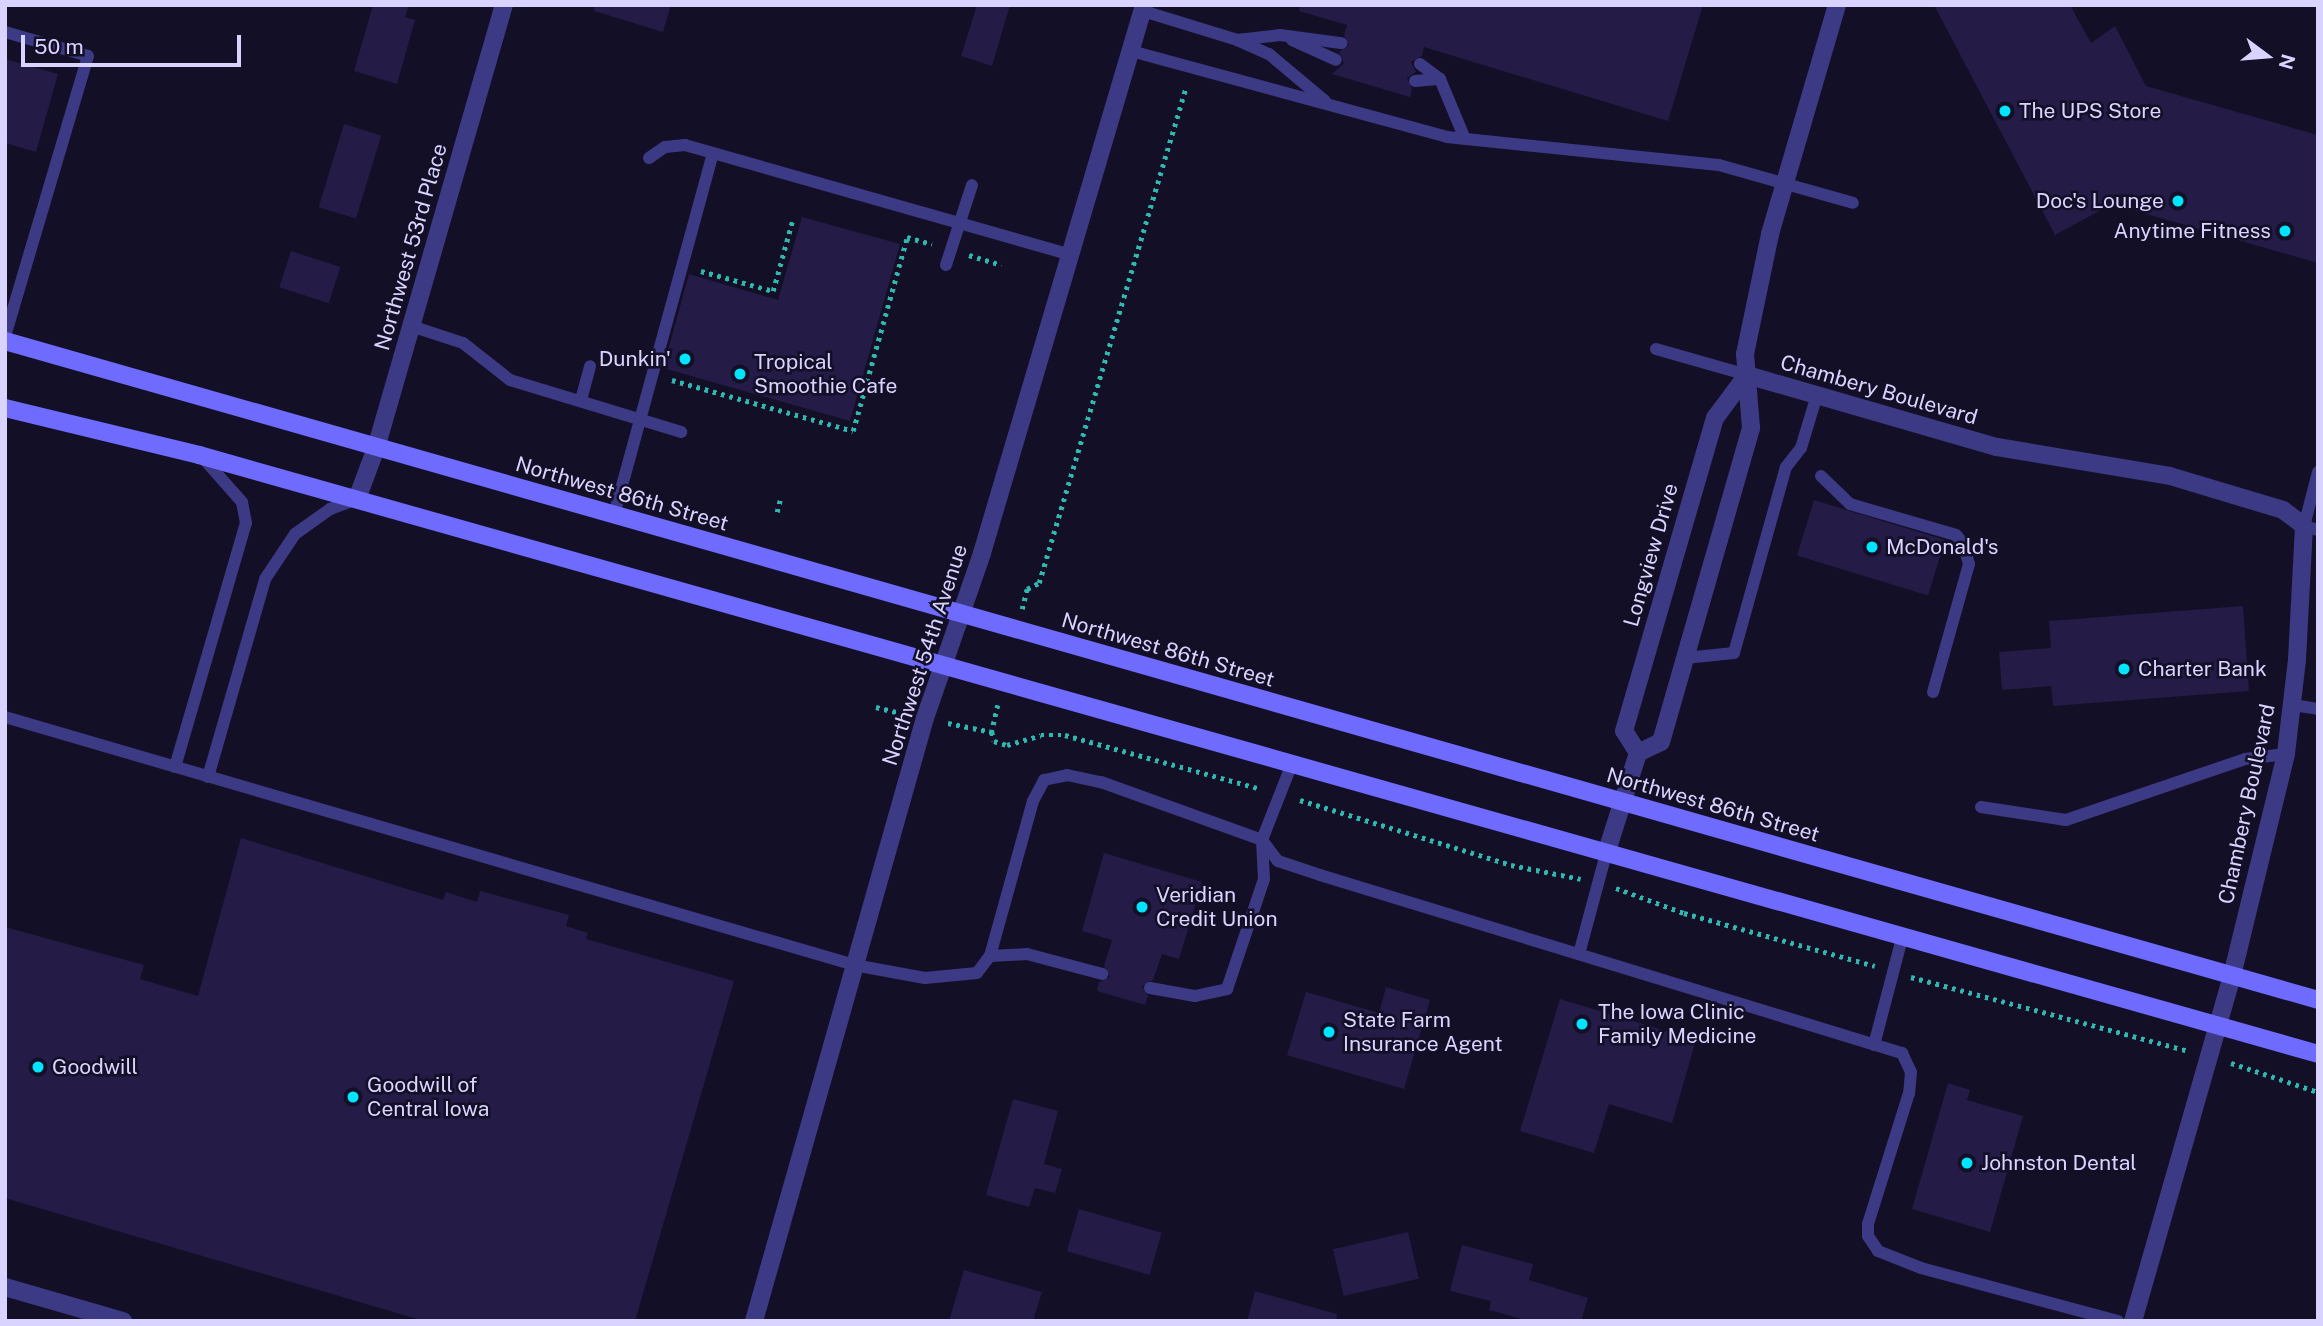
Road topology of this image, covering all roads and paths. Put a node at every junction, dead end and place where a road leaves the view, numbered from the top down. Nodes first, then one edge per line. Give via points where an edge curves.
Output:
1 (504, 5) edge
2 (1837, 5) edge
3 (1143, 8) edge
4 (5, 32) edge
5 (1280, 35) junction
6 (1237, 40) junction
7 (1341, 43) dead end
8 (1131, 51) junction
9 (1336, 60) dead end
10 (1420, 64) dead end
11 (1188, 77) dead end
12 (1440, 79) junction
13 (1415, 81) dead end
14 (1328, 104) junction
15 (1465, 139) junction
16 (713, 153) junction
17 (649, 158) dead end
18 (1785, 184) junction
19 (972, 185) dead end
20 (1853, 203) dead end
21 (792, 222) dead end
22 (959, 224) junction
23 (933, 245) dead end
24 (968, 255) dead end
25 (1070, 255) junction
26 (946, 265) dead end
27 (1002, 265) dead end
28 (690, 268) dead end
29 (411, 326) junction
30 (5, 339) edge
31 (1656, 349) dead end
32 (590, 366) dead end
33 (1747, 375) junction
34 (660, 377) dead end
35 (1817, 396) junction
36 (581, 400) junction
37 (5, 408) edge
38 (642, 419) junction
39 (681, 432) dead end
40 (376, 449) junction
41 (199, 455) junction
42 (2318, 472) edge
43 (1821, 476) dead end
44 (357, 499) junction
45 (780, 500) dead end
46 (777, 512) dead end
47 (614, 515) junction
48 (2311, 528) edge
49 (1027, 589) dead end
50 (961, 615) junction
51 (1685, 657) junction
52 (943, 668) junction
53 (1933, 692) dead end
54 (2293, 705) junction
55 (876, 708) dead end
56 (2318, 709) edge
57 (896, 713) dead end
58 (5, 718) edge
59 (992, 732) dead end
60 (1639, 753) junction
61 (2286, 754) junction
62 (1291, 766) junction
63 (175, 767) junction
64 (208, 776) junction
65 (1264, 790) dead end
66 (1300, 800) dead end
67 (1622, 803) junction
68 (1981, 807) dead end
69 (1262, 839) junction
70 (1606, 854) junction
71 (1563, 874) dead end
72 (1631, 892) dead end
73 (1902, 938) junction
74 (1579, 954) junction
75 (990, 956) junction
76 (854, 965) junction
77 (1874, 966) dead end
78 (1102, 974) dead end
79 (2232, 976) junction
80 (1912, 977) dead end
81 (1150, 988) dead end
82 (2318, 1000) edge
83 (2217, 1026) junction
84 (1874, 1045) junction
85 (2176, 1048) dead end
86 (2318, 1054) edge
87 (2248, 1068) dead end
88 (2318, 1092) edge
89 (5, 1287) edge
90 (123, 1321) edge
91 (754, 1321) edge
92 (2118, 1321) edge
93 (2133, 1321) edge

1 - 29 street, Northwest 53rd Place
2 - 18 street
3 - 6 lane
3 - 8 street, Northwest 54th Avenue
4 - 30 lane via 88,57
5 - 6 lane
5 - 7 lane
5 - 9 lane
6 - 14 lane via 1269,54
8 - 14 lane
8 - 25 street, Northwest 54th Avenue
10 - 12 lane
11 - 49 path via 1039,583
12 - 13 lane
12 - 15 lane
14 - 15 lane
15 - 18 lane via 1720,165
16 - 17 lane via 685,145 664,147
16 - 22 lane
16 - 38 lane via 642,402
18 - 20 lane
18 - 33 street via 1745,354
19 - 22 lane
21 - 28 path via 773,291
22 - 25 lane
22 - 26 lane
23 - 34 path via 907,237 853,431
24 - 27 path
25 - 50 street, Northwest 54th Avenue
29 - 36 lane via 463,343 510,380
29 - 40 street, Northwest 53rd Place
30 - 40 main road, Northwest 86th Street
31 - 33 lane
32 - 36 lane
33 - 35 street, Chambery Boulevard
33 - 51 street via 1751,428
33 - 60 street, Longview Drive via 1715,418 1624,731
35 - 48 street, Chambery Boulevard via 1997,447 2170,476 2283,510
35 - 51 lane via 1801,448 1786,467 1734,653
36 - 38 lane
37 - 41 main road
38 - 39 lane
38 - 47 lane
40 - 44 street, Northwest 53rd Place
40 - 47 main road, Northwest 86th Street
41 - 44 main road
41 - 63 lane via 242,502 246,523
42 - 48 lane
43 - 53 lane via 1850,504 1956,535 1963,543 1969,564
44 - 52 main road
44 - 64 lane via 330,509 295,534 265,579
45 - 46 path
47 - 50 main road, Northwest 86th Street
48 - 54 street, Chambery Boulevard
50 - 52 street, Northwest 54th Avenue
50 - 67 main road, Northwest 86th Street
51 - 60 street via 1661,742
52 - 62 main road
52 - 76 street, Northwest 54th Avenue
54 - 56 lane
54 - 61 street, Chambery Boulevard
55 - 57 path
58 - 63 lane
59 - 65 path via 995,741 1007,745 1041,735 1065,735
60 - 67 street
61 - 68 lane via 2245,759 2066,820
61 - 79 street, Chambery Boulevard
62 - 69 lane
62 - 70 main road
63 - 64 lane
64 - 76 lane
66 - 71 path via 1511,865
67 - 70 street
67 - 79 main road, Northwest 86th Street
69 - 74 lane via 1278,860
69 - 75 lane via 1101,782 1067,775 1044,780 1033,801
69 - 81 lane via 1264,879 1227,989 1195,996
70 - 73 main road
70 - 74 lane
72 - 77 path via 1684,913
73 - 83 main road
73 - 84 lane
74 - 84 lane
75 - 76 lane via 977,973 954,977 925,978
75 - 78 lane via 1027,954
76 - 91 street, Northwest 54th Avenue
79 - 82 main road, Northwest 86th Street
79 - 83 street, Chambery Boulevard
80 - 85 path via 2125,1038
83 - 86 main road
83 - 93 street, Chambery Boulevard
84 - 92 lane via 1902,1053 1912,1072 1868,1224 1868,1236 1878,1251 1920,1268
87 - 88 path
89 - 90 street

